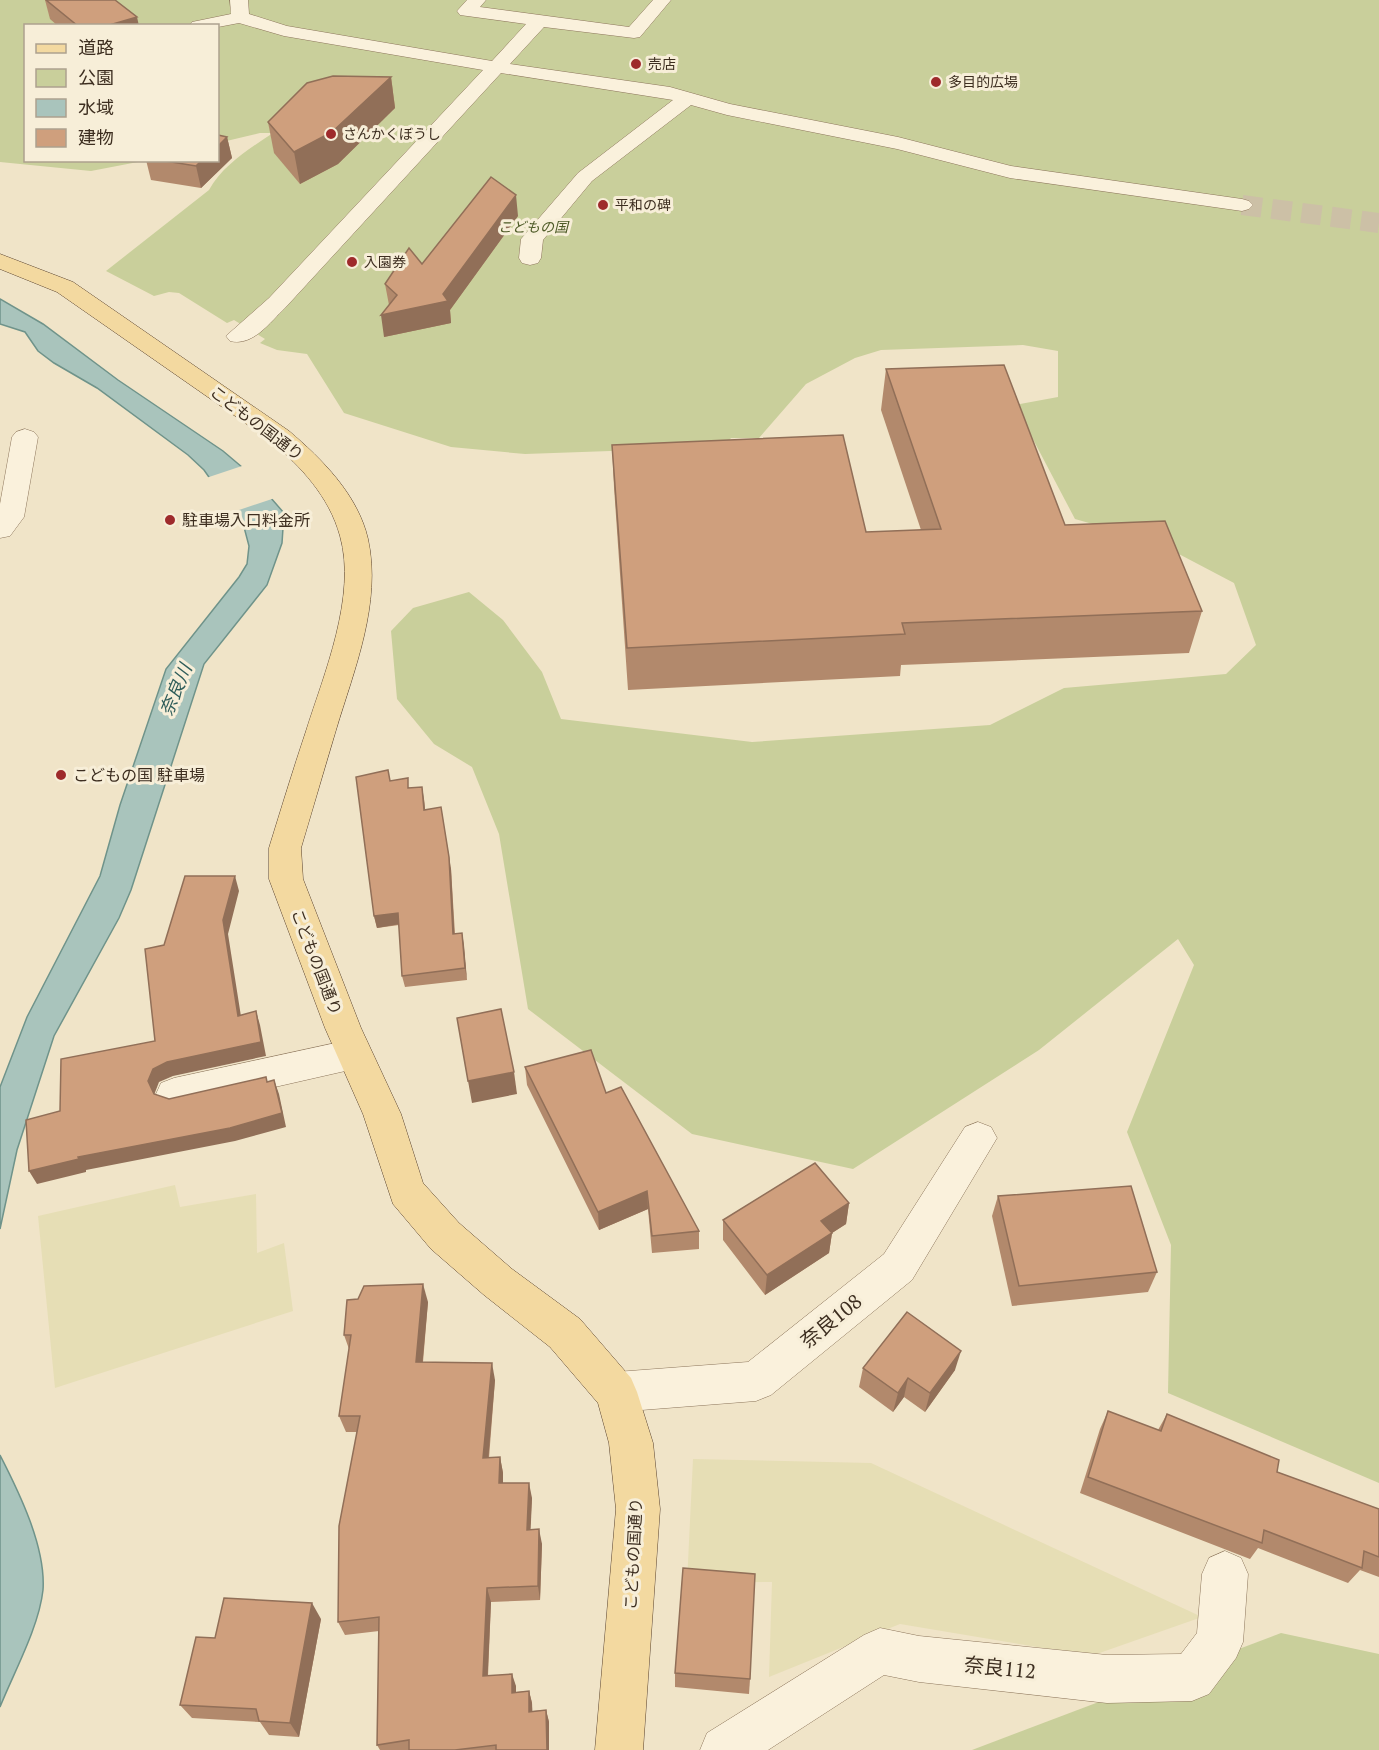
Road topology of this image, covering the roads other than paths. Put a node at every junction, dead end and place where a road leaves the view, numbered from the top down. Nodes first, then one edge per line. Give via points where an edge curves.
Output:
1 (477, 0) edge
2 (662, 0) edge
3 (240, 9) edge
4 (538, 22) junction
5 (203, 24) edge
6 (497, 67) junction
7 (689, 97) junction
8 (1242, 205) tunnel mouth
9 (530, 258) dead end
10 (0, 261) edge
11 (238, 336) dead end
12 (25, 437) dead end
13 (0, 530) edge
14 (354, 1054) junction
15 (174, 1094) dead end
16 (978, 1138) dead end
17 (616, 1392) junction
18 (1226, 1574) dead end
19 (619, 1750) edge
20 (724, 1750) edge

1 - 4 street via 466,11
2 - 4 street via 634,33
3 - 5 street
3 - 6 street via 284,31
4 - 6 street
6 - 7 street
6 - 11 street via 277,303
7 - 8 street via 727,109 898,143 1010,172
7 - 9 street via 585,177 532,239
10 - 14 main road, こどもの国通り via 65,287 280,436 311,464 345,514 354,539 354,604 342,663 285,849 286,879
12 - 13 street via 11,517
14 - 15 street
14 - 17 main road, こどもの国通り via 382,1114 407,1192 445,1236 565,1333
16 - 17 street, 奈良108 via 898,1267 756,1381
17 - 19 main road, こどもの国通り via 631,1443 638,1509
18 - 20 street, 奈良112 via 1220,1642 1192,1677 1107,1679 919,1659 880,1651

